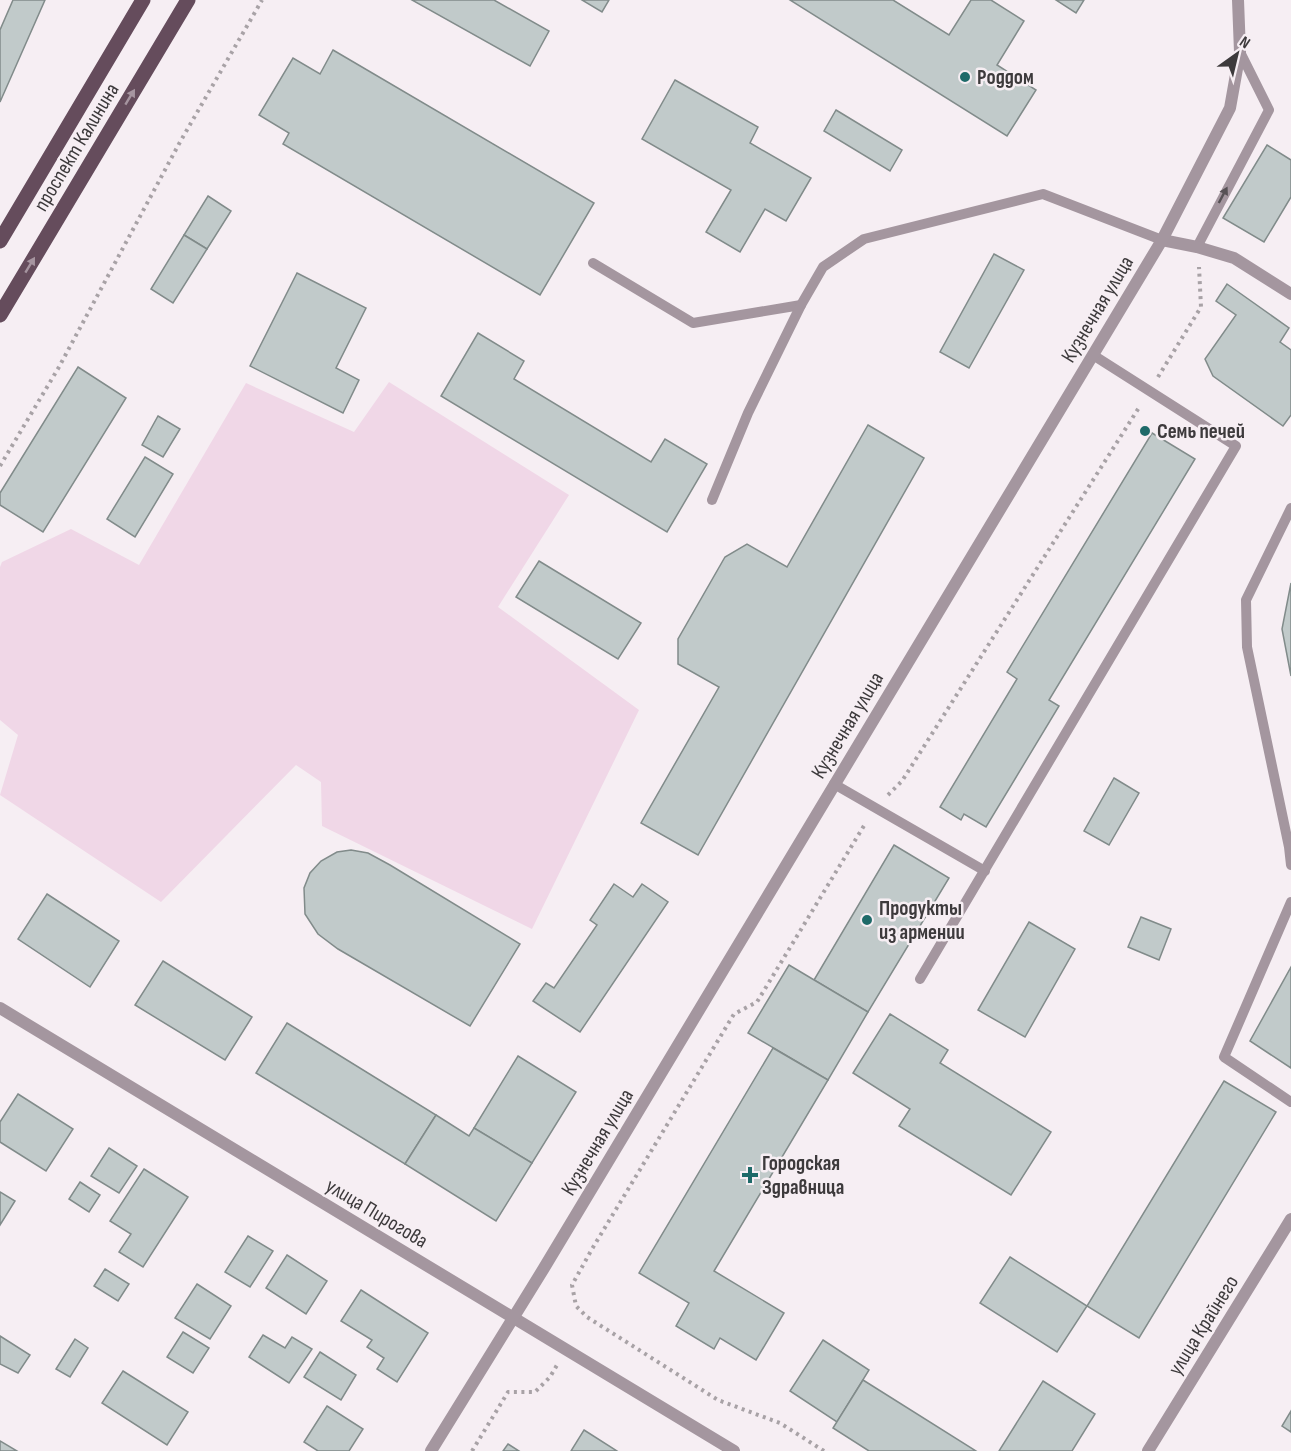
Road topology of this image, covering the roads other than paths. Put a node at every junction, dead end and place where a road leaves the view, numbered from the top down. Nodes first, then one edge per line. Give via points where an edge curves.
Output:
1 (143, 0) edge
2 (188, 0) edge
3 (1238, 0) edge
4 (1240, 51) junction
5 (1162, 240) junction
6 (0, 241) edge
7 (1197, 247) junction
8 (593, 263) dead end
9 (1291, 294) edge
10 (801, 305) junction
11 (0, 315) edge
12 (1093, 355) junction
13 (712, 500) dead end
14 (1291, 508) edge
15 (834, 784) junction
16 (1291, 865) edge
17 (985, 871) junction
18 (1291, 902) edge
19 (920, 979) dead end
20 (0, 1008) edge
21 (1291, 1102) edge
22 (1291, 1219) edge
23 (514, 1318) junction
24 (431, 1451) edge
25 (734, 1451) edge
26 (1148, 1451) edge

1 - 6 main road, проспект Калинина
11 -> 2 main road, проспект Калинина
3 - 4 street, Кузнечная улица
4 - 5 street, Кузнечная улица via 1230,108
7 -> 4 lane via 1269,110
5 - 7 street
5 - 10 lane via 1043,194 864,239 824,267
5 - 12 street, Кузнечная улица
7 - 9 street via 1234,258
8 - 10 lane via 693,322
10 - 13 lane via 748,413
12 - 15 street, Кузнечная улица
12 - 17 lane via 1236,446
14 - 16 lane via 1246,600 1247,647
15 - 17 lane
15 - 23 street, Кузнечная улица
17 - 19 lane
18 - 21 lane via 1224,1057
20 - 23 street, улица Пирогова
22 - 26 street, улица Крайнего
23 - 24 street, Кузнечная улица
23 - 25 street, улица Пирогова

